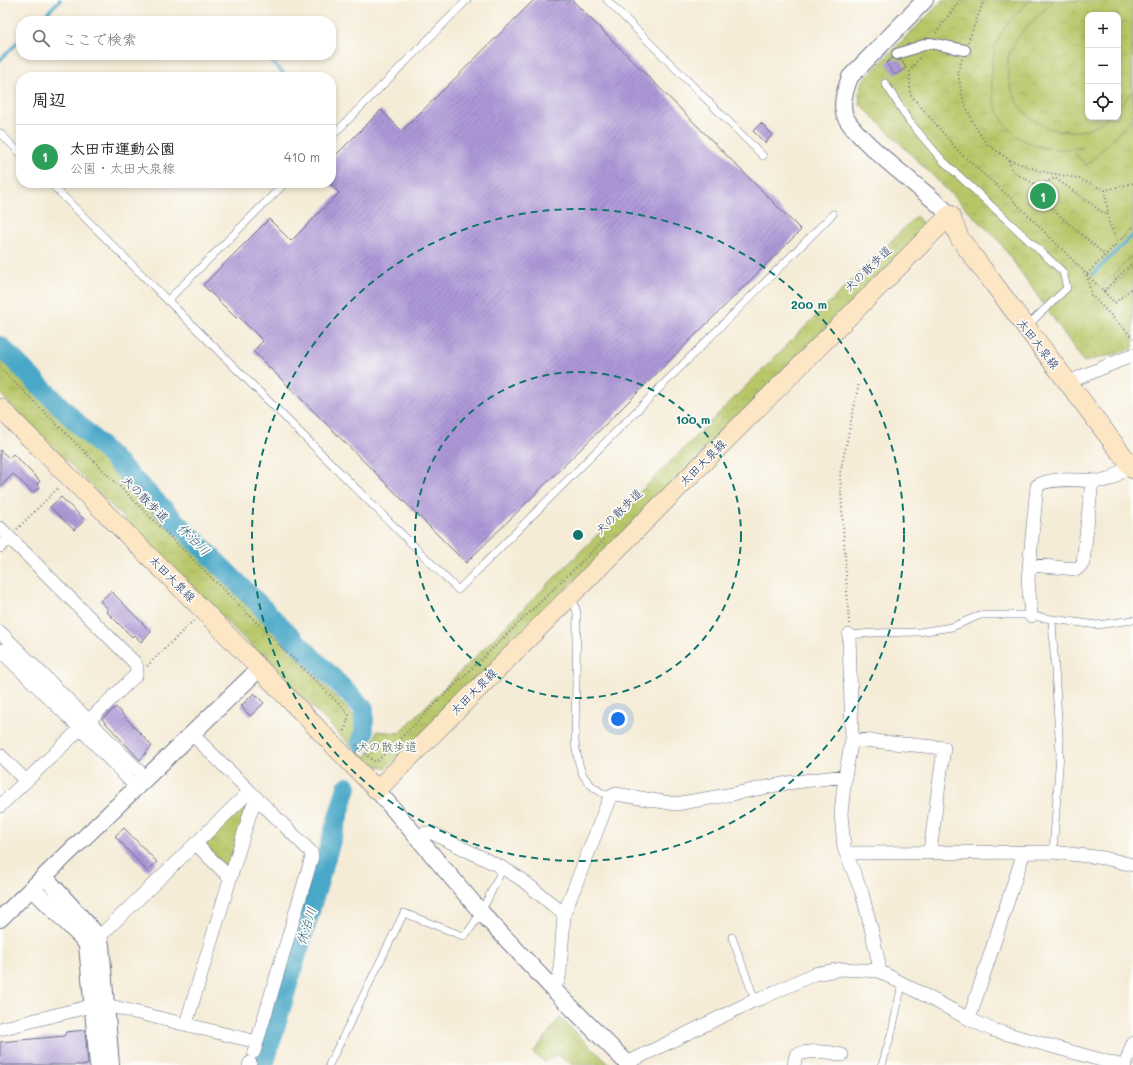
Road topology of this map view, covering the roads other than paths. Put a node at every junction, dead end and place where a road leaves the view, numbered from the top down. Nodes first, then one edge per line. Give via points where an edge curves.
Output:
1 (467, 0) edge
2 (607, 0) edge
3 (925, 0) edge
4 (965, 50) road end
5 (897, 54) dead end
6 (885, 83) dead end
7 (336, 131) edge
8 (0, 133) edge
9 (16, 149) edge
10 (763, 156) dead end
11 (55, 188) edge
12 (280, 188) edge
13 (833, 214) dead end
14 (950, 214) junction
15 (168, 300) junction
16 (1030, 323) junction
17 (1133, 355) edge
18 (1074, 381) junction
19 (0, 408) edge
20 (1132, 461) edge
21 (1092, 481) junction
22 (3, 537) edge
23 (1030, 565) junction
24 (571, 595) junction
25 (1031, 616) junction
26 (1052, 620) junction
27 (1133, 620) edge
28 (0, 632) edge
29 (850, 635) joint
30 (0, 650) edge
31 (260, 668) junction
32 (85, 725) junction
33 (192, 734) junction
34 (852, 739) junction
35 (0, 755) edge
36 (845, 776) junction
37 (26, 781) junction
38 (141, 783) junction
39 (377, 790) junction
40 (253, 796) junction
41 (610, 798) junction
42 (0, 806) edge
43 (417, 838) junction
44 (196, 844) junction
45 (930, 851) junction
46 (1024, 852) junction
47 (1053, 852) junction
48 (846, 853) junction
49 (1133, 865) edge
50 (503, 868) junction
51 (45, 877) junction
52 (230, 878) junction
53 (33, 889) junction
54 (480, 911) junction
55 (564, 914) junction
56 (0, 919) edge
57 (732, 937) dead end
58 (93, 941) junction
59 (878, 971) junction
60 (902, 984) junction
61 (553, 989) junction
62 (755, 1000) junction
63 (100, 1005) junction
64 (970, 1019) junction
65 (186, 1024) junction
66 (0, 1029) edge
67 (1133, 1043) edge
68 (252, 1055) edge
69 (842, 1055) dead end
70 (627, 1064) edge
71 (98, 1065) edge
72 (110, 1065) edge
73 (329, 1065) edge
74 (794, 1065) edge
75 (882, 1065) edge
76 (1119, 1065) edge
77 (1125, 1065) edge

1 - 7 lane
2 - 10 lane
3 - 14 street via 850,77 845,90 844,114 856,134
4 - 5 street via 930,43
6 - 16 lane via 909,121 942,160 1063,272 1067,288
8 - 9 lane
11 - 15 lane
12 - 15 lane
13 - 15 lane via 458,590
14 - 16 main road, 太田大泉線 via 970,232
14 - 24 main road, 太田大泉線
16 - 18 main road, 太田大泉線
17 - 18 street
18 - 20 main road, 太田大泉線
19 - 31 main road, 太田大泉線
20 - 21 street via 1111,479
21 - 23 street via 1043,481 1037,486
21 - 23 street via 1081,567 1078,569
22 - 32 street via 135,663 136,675
23 - 25 street via 1028,579
24 - 39 main road, 太田大泉線
24 - 41 lane via 577,613 577,758 587,783
25 - 26 lane
25 - 29 lane via 980,615 952,627 919,632
26 - 27 lane via 1097,625
26 - 47 lane via 1060,754
28 - 32 street
29 - 34 street
30 - 32 street
31 - 33 street
31 - 39 main road, 太田大泉線
32 - 37 street
32 - 38 street
33 - 38 street
33 - 40 street
34 - 36 street
34 - 45 street via 944,748
35 - 37 street
36 - 41 street via 787,783 676,804 616,794
36 - 48 street via 841,813
37 - 42 street
38 - 51 street
39 - 43 street
40 - 44 street
40 - 52 street
40 - 68 street via 311,852 312,857
41 - 55 street
43 - 50 street via 426,833 432,834
43 - 54 street
44 - 52 street
44 - 58 street
45 - 46 street
45 - 48 street
46 - 47 street
46 - 64 street
47 - 49 street via 1104,858
48 - 59 street via 862,893 879,964
50 - 54 lane
50 - 55 street via 521,879
51 - 53 street
51 - 58 street
52 - 65 street
53 - 56 street
53 - 58 street via 82,938
54 - 61 street
54 - 73 lane via 467,934 463,936 404,913
55 - 61 street via 560,972
57 - 62 lane
58 - 63 street via 101,945
59 - 60 street
59 - 62 street via 842,969 814,974
60 - 64 street
60 - 75 lane
61 - 70 street
62 - 70 street
63 - 65 street
63 - 66 street
63 - 71 street
63 - 72 street
64 - 76 street via 1005,1034
65 - 68 street
67 - 77 street
69 - 74 street via 831,1052 802,1053 796,1055

